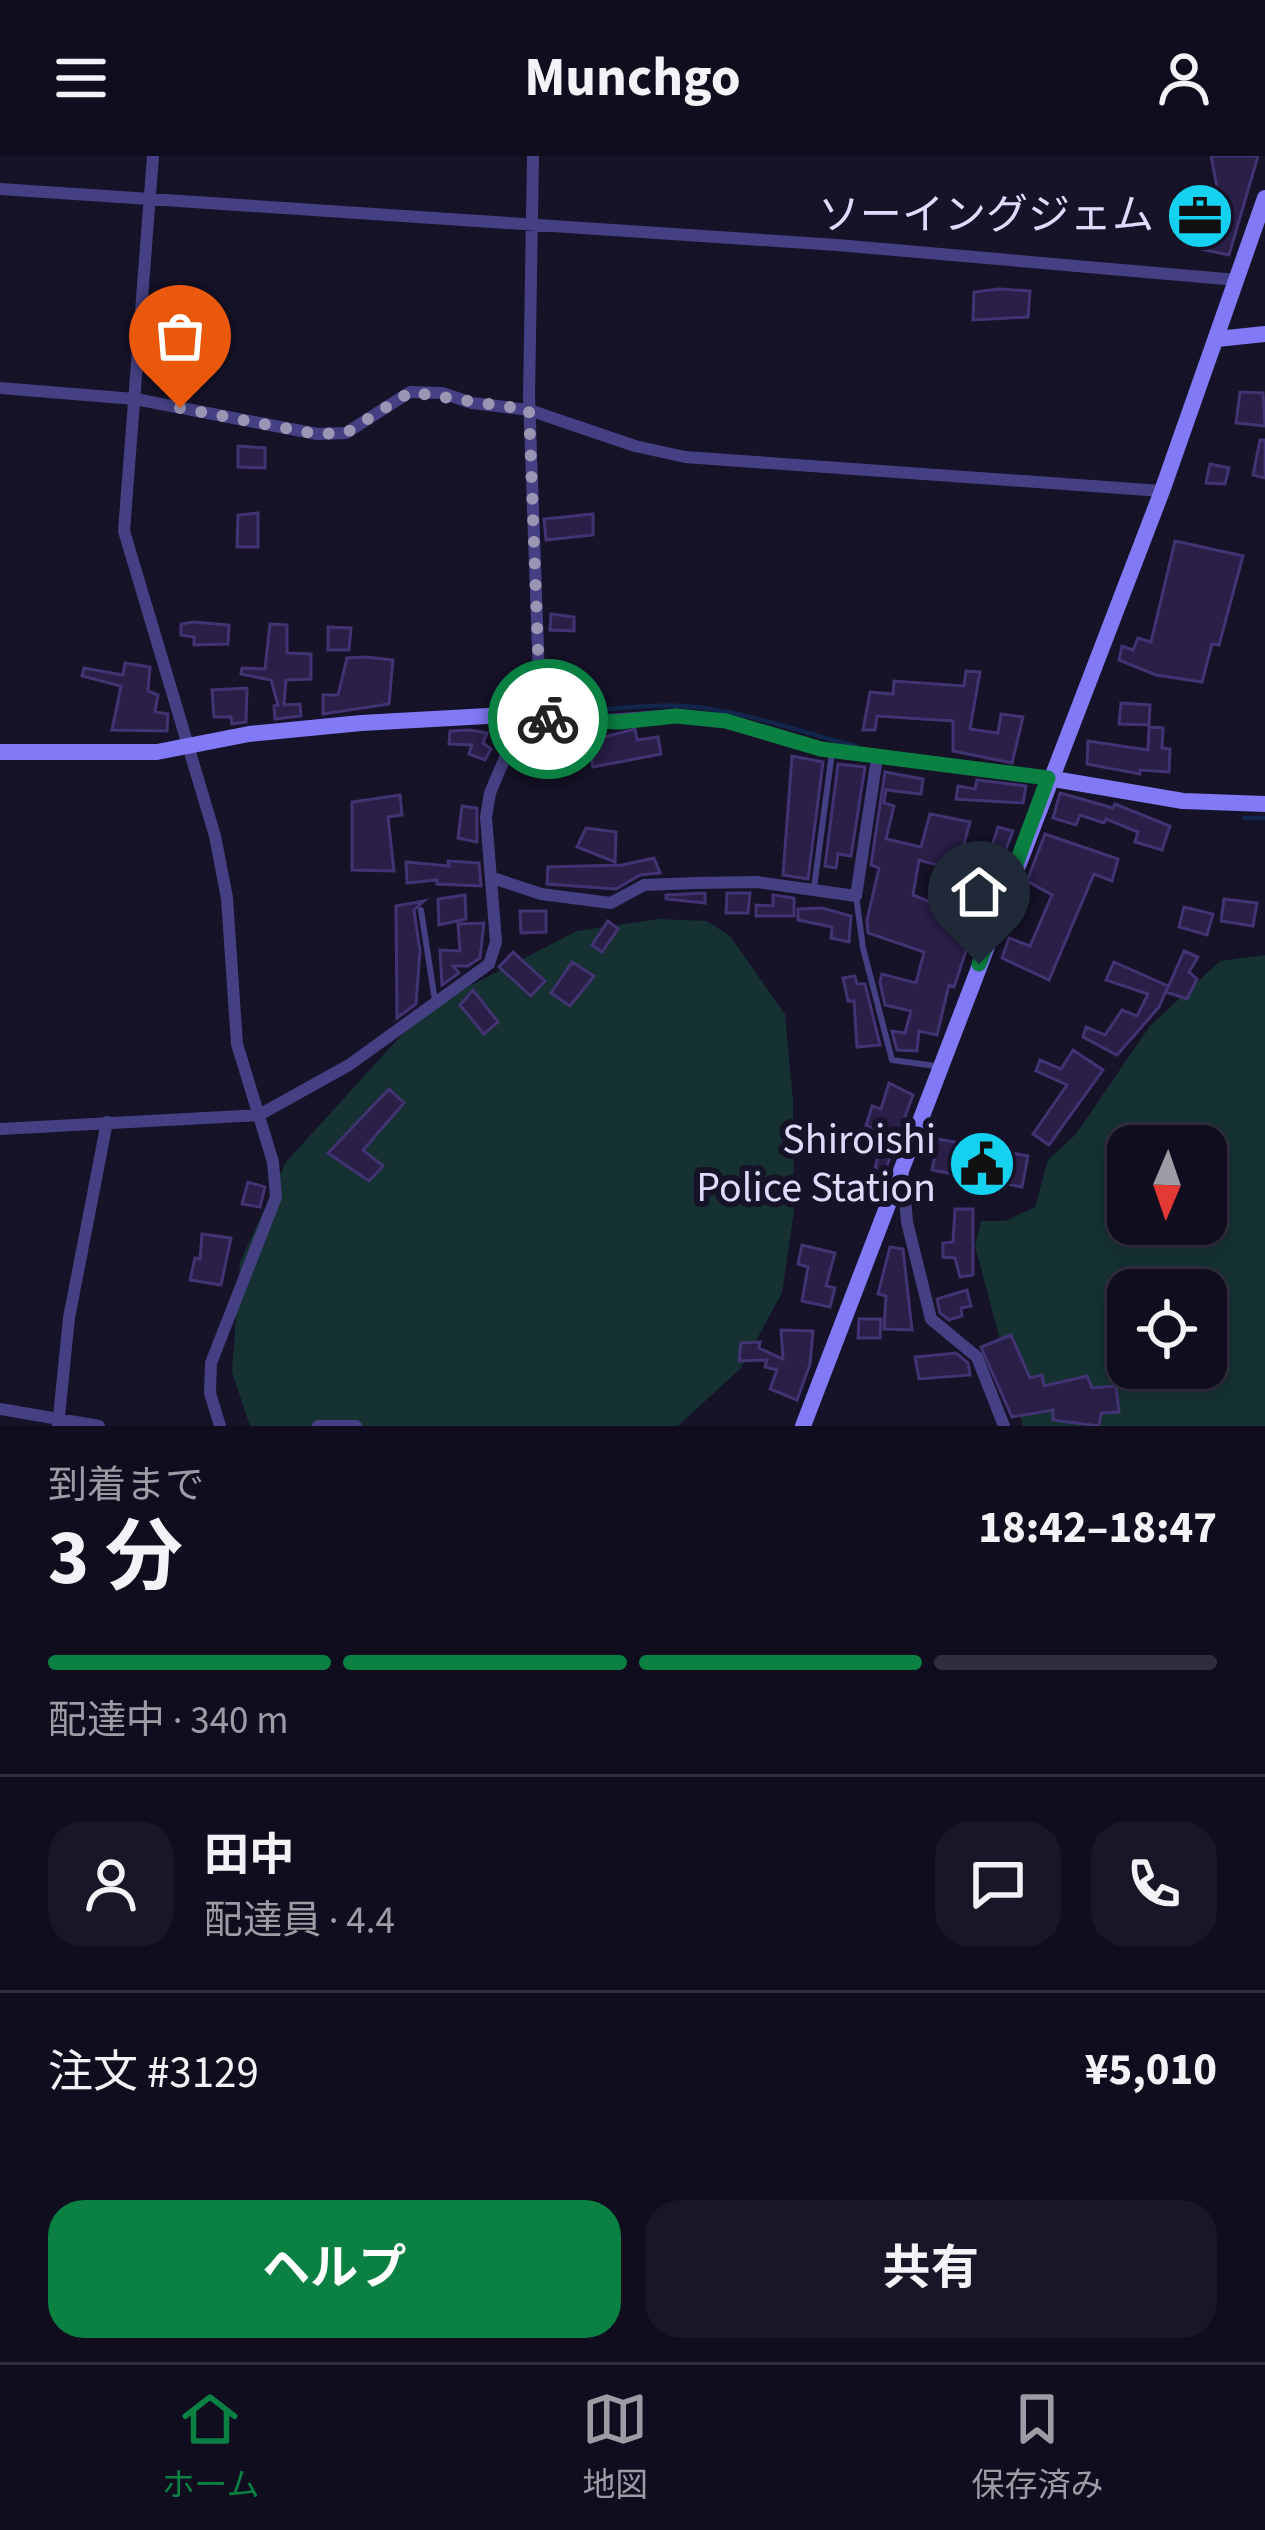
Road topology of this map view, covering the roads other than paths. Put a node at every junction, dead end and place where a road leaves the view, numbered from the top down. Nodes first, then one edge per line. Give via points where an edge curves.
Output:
1 (153, 156) edge
2 (533, 156) edge
3 (0, 189) edge
4 (1265, 198) edge
5 (151, 202) junction
6 (533, 224) junction
7 (1237, 280) junction
8 (1265, 334) edge
9 (1217, 339) junction
10 (0, 388) edge
11 (135, 399) junction
12 (529, 410) junction
13 (1162, 491) junction
14 (524, 714) junction
15 (192, 747) junction
16 (832, 751) junction
17 (0, 752) edge
18 (877, 758) junction
19 (1048, 778) junction
20 (1265, 804) edge
21 (493, 878) junction
22 (814, 891) junction
23 (856, 896) junction
24 (422, 910) dead end
25 (436, 1006) junction
26 (940, 1066) junction
27 (259, 1115) junction
28 (107, 1122) junction
29 (0, 1129) edge
30 (902, 1168) junction
31 (0, 1409) edge
32 (59, 1422) edge
33 (99, 1426) edge
34 (220, 1426) edge
35 (318, 1426) edge
36 (356, 1426) edge
37 (803, 1426) edge
38 (1004, 1426) edge

1 - 5 street
2 - 6 street
3 - 5 street
4 - 7 street
5 - 6 street
5 - 11 street
6 - 7 street
6 - 12 street
7 - 9 street
8 - 9 street
9 - 13 street
10 - 11 street
11 - 12 street via 316,434 346,433 410,392
11 - 15 street via 124,531
12 - 13 street via 686,458
12 - 14 street via 539,677
13 - 19 street
14 - 15 street via 361,722
14 - 16 street via 566,723 726,721
14 - 21 street via 490,793
15 - 17 street
15 - 27 street via 227,898 237,1044
16 - 18 street
16 - 22 lane
18 - 19 street
18 - 23 street
19 - 20 street via 1183,801
19 - 26 street
21 - 22 street via 611,903 644,885 757,882
21 - 25 street via 489,964
22 - 23 street
23 - 26 lane via 892,1060
24 - 25 lane
25 - 27 street
26 - 30 street
27 - 28 street
27 - 34 street via 276,1197 211,1364 209,1394
28 - 29 street
28 - 32 street via 69,1318
30 - 37 street
30 - 38 street via 931,1319 977,1357
31 - 32 street
32 - 33 street
35 - 36 street

